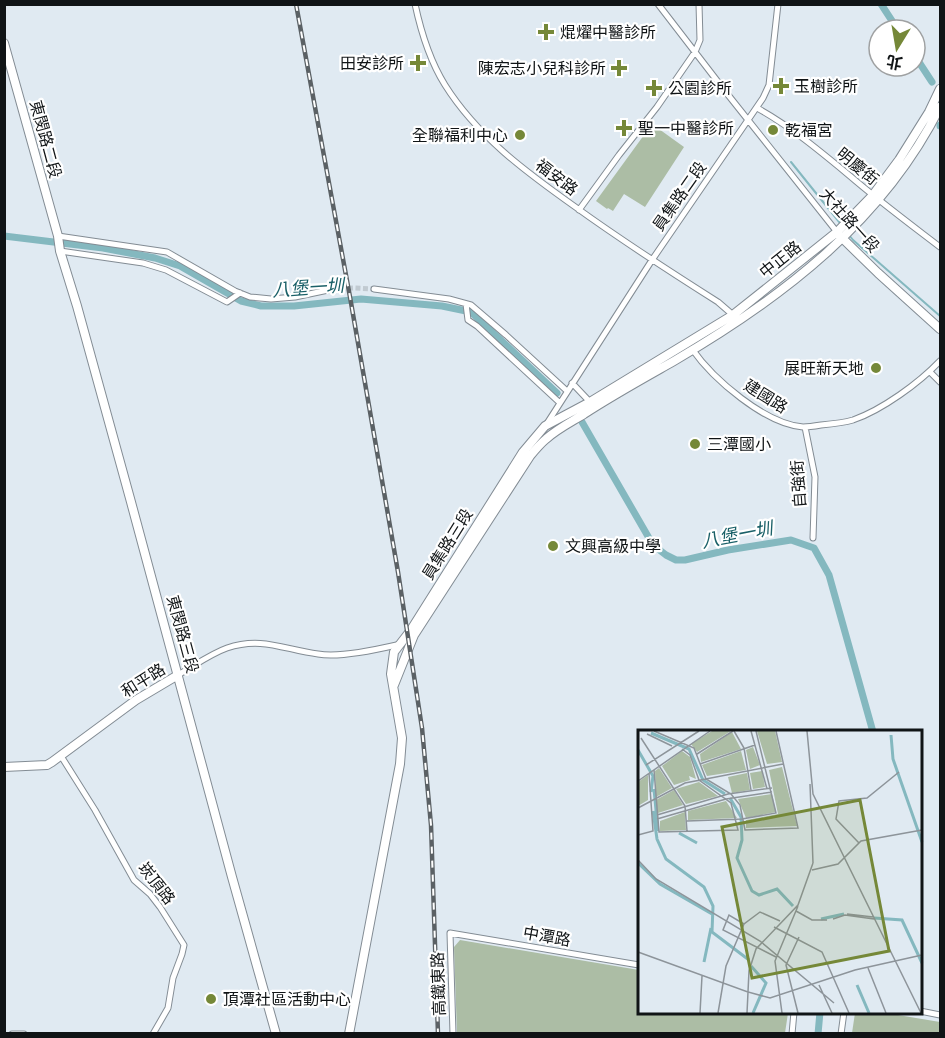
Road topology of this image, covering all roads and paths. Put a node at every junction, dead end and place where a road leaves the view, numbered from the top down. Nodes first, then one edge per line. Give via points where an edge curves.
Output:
1 (415, 4) edge
2 (658, 4) edge
3 (699, 4) edge
4 (778, 4) edge
5 (4, 43) edge
6 (695, 52) junction
7 (940, 89) edge
8 (938, 105) edge
9 (757, 108) junction
10 (749, 120) junction
11 (876, 197) junction
12 (579, 210) junction
13 (840, 235) junction
14 (59, 244) junction
15 (940, 247) edge
16 (652, 260) junction
17 (374, 289) tunnel mouth
18 (333, 290) tunnel mouth
19 (240, 293) junction
20 (466, 304) junction
21 (735, 318) junction
22 (940, 329) edge
23 (690, 347) junction
24 (940, 361) edge
25 (930, 372) junction
26 (940, 382) edge
27 (572, 383) junction
28 (567, 391) junction
29 (590, 402) junction
30 (560, 403) junction
31 (570, 418) junction
32 (545, 426) junction
33 (805, 427) junction
34 (530, 456) junction
35 (813, 538) dead end
36 (412, 637) junction
37 (400, 644) junction
38 (178, 675) junction
39 (394, 685) junction
40 (61, 756) junction
41 (4, 767) edge
42 (450, 933) joint
43 (638, 965) edge
44 (921, 1011) edge
45 (794, 1014) edge
46 (844, 1014) edge
47 (940, 1015) edge
48 (12, 1034) edge
49 (24, 1034) edge
50 (153, 1034) edge
51 (276, 1034) edge
52 (349, 1034) edge
53 (453, 1034) edge
54 (792, 1034) edge
55 (841, 1034) edge

1 - 12 street, 福安路 via 434,63 466,113 500,150
2 - 6 street, 大社路一段
3 - 6 street via 700,40
4 - 9 street, 員集路二段 via 769,85
5 - 14 street, 東閔路二段
6 - 10 street, 大社路一段
6 - 12 street
7 - 8 street, 中正路
8 - 11 street, 中正路
9 - 10 street, 員集路二段
9 - 11 street, 明慶街
10 - 13 street, 大社路一段
10 - 16 street, 員集路二段
11 - 13 street, 中正路
11 - 15 street, 明慶街
12 - 16 street, 福安路
13 - 21 street, 中正路
13 - 22 street, 大社路一段
14 - 19 street via 167,252
14 - 19 street via 166,270 226,302
14 - 38 street, 東閔路三段
16 - 21 street, 福安路 via 718,302
16 - 27 street, 員集路二段
17 - 20 street
18 - 19 street via 271,299
20 - 28 street
20 - 30 street via 468,320
21 - 23 street, 中正路
23 - 29 street, 中正路
23 - 31 street, 中正路 via 587,412
23 - 33 street, 建國路 via 744,400 787,424
24 - 25 street, 建國路
25 - 26 street
25 - 33 street, 建國路 via 887,403 852,420
27 - 28 street, 員集路二段
27 - 29 street
28 - 30 street, 員集路二段
29 - 31 street, 中正路
30 - 32 street
31 - 32 street
31 - 34 street
32 - 34 street
32 - 37 street, 員集路三段 via 523,452
33 - 35 street, 自強街 via 815,477
34 - 36 street, 員集路三段
36 - 37 street, 和平路
36 - 39 street, 員集路三段
37 - 38 street, 和平路 via 320,655 270,643 250,644 227,648
37 - 39 street, 員集路三段 via 394,652
38 - 40 street, 和平路 via 136,700
38 - 51 street, 東閔路三段
39 - 52 street, 員集路三段 via 402,738 400,764
40 - 41 street, 和平路 via 46,765
40 - 50 street, 崁頂路 via 134,880 150,894 184,945 168,1008
42 - 43 street, 中潭路
42 - 53 street, 高鐵東路
44 - 47 street
45 - 54 street
46 - 55 street
48 - 49 street

